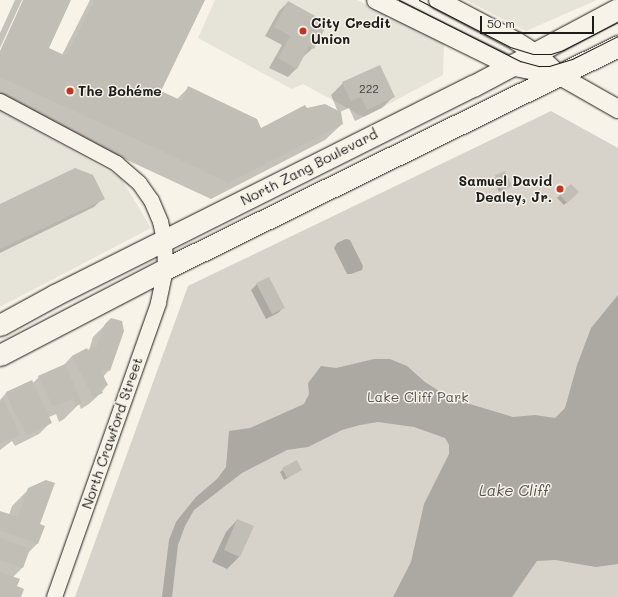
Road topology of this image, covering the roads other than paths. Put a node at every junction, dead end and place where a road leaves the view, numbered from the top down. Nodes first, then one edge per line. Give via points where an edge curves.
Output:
1 (376, 0) edge
2 (438, 0) edge
3 (618, 9) edge
4 (618, 46) edge
5 (536, 53) junction
6 (510, 66) junction
7 (560, 76) junction
8 (0, 101) edge
9 (618, 109) edge
10 (164, 240) junction
11 (165, 269) junction
12 (0, 324) edge
13 (0, 354) edge
14 (54, 597) edge

1 - 6 street
2 - 5 street
3 - 5 main road, North Zang Boulevard
4 - 7 main road, North Zang Boulevard
5 - 6 main road, North Zang Boulevard
5 - 7 street
6 - 7 street
6 - 10 main road, North Zang Boulevard
7 - 9 street
7 - 11 main road, North Zang Boulevard via 516,95
8 - 10 street, North Crawford Street via 116,163 139,183 152,200
10 - 11 street, North Crawford Street
10 - 12 main road, North Zang Boulevard
11 - 13 main road, North Zang Boulevard
11 - 14 street, North Crawford Street via 158,303

